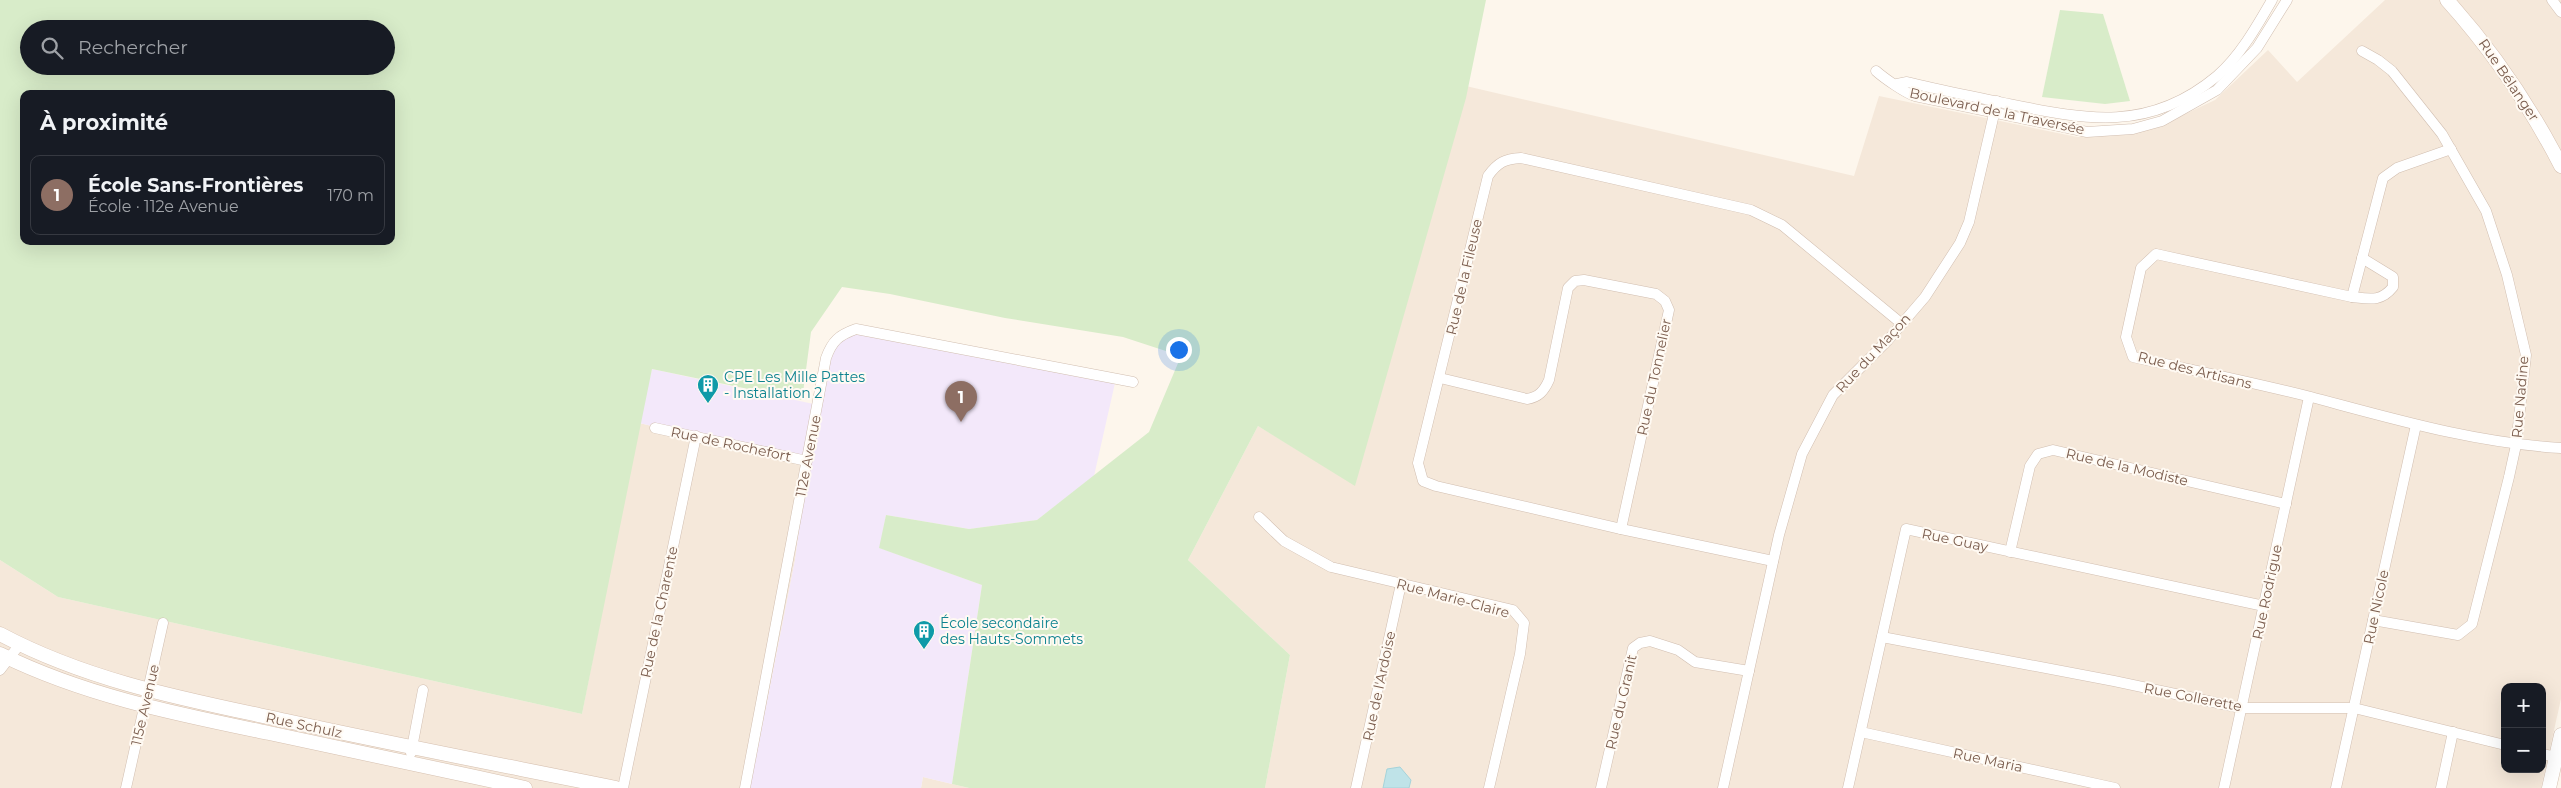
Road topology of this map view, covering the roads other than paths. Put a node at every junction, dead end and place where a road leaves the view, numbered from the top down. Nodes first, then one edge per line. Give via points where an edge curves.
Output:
1 (2272, 0) edge
2 (2287, 0) edge
3 (2447, 0) edge
4 (2552, 0) edge
5 (2561, 12) edge
6 (2362, 51) dead end
7 (1876, 71) dead end
8 (1897, 84) junction
9 (1997, 101) junction
10 (1994, 113) junction
11 (2451, 149) junction
12 (2561, 166) edge
13 (2362, 258) junction
14 (2352, 297) junction
15 (1902, 324) junction
16 (1440, 378) junction
17 (1134, 382) dead end
18 (2309, 397) junction
19 (2416, 425) junction
20 (655, 428) dead end
21 (696, 436) junction
22 (2516, 445) junction
23 (2561, 448) edge
24 (807, 461) junction
25 (2286, 504) junction
26 (1259, 517) dead end
27 (1621, 529) junction
28 (2010, 552) junction
29 (1773, 561) junction
30 (1401, 584) junction
31 (2264, 606) junction
32 (2373, 620) junction
33 (163, 623) dead end
34 (0, 634) edge
35 (1882, 637) junction
36 (20, 644) junction
37 (3, 661) edge
38 (1749, 671) junction
39 (423, 690) dead end
40 (148, 691) junction
41 (145, 706) junction
42 (2242, 708) junction
43 (2354, 708) junction
44 (1861, 732) junction
45 (2453, 732) junction
46 (2561, 735) edge
47 (2501, 744) edge
48 (412, 748) junction
49 (2546, 755) edge
50 (2556, 757) junction
51 (409, 762) junction
52 (126, 788) edge
53 (525, 788) edge
54 (616, 788) edge
55 (623, 788) edge
56 (746, 788) edge
57 (1356, 788) edge
58 (1489, 788) edge
59 (1601, 788) edge
60 (1723, 788) edge
61 (1848, 788) edge
62 (2115, 788) edge
63 (2224, 788) edge
64 (2336, 788) edge
65 (2440, 788) edge
66 (2550, 788) edge

1 - 9 street, Boulevard de la Traversée via 2236,56 2218,75 2186,97 2155,111 2126,118 2099,119
2 - 10 street, Boulevard de la Traversée via 2257,48 2234,74 2217,90 2162,121 2133,129 2087,132
3 - 12 street, Rue Bélanger via 2489,50 2541,126
4 - 5 street
6 - 11 street, Rue Nadine via 2392,71
7 - 8 street, Boulevard de la Traversée
8 - 9 street, Boulevard de la Traversée via 1907,82
8 - 10 street, Boulevard de la Traversée via 1915,96
9 - 10 street, Rue du Maçon
10 - 15 street, Rue du Maçon via 1973,207 1963,236 1925,297
11 - 13 street via 2397,168 2382,178
11 - 22 street, Rue Nadine via 2486,211 2507,275 2526,355
13 - 14 street
13 - 14 street, Rue des Artisans via 2387,271 2393,277 2393,287 2378,299
14 - 18 street, Rue des Artisans via 2156,254 2140,268 2126,337 2133,357
15 - 16 street, Rue de la Fileuse via 1782,225 1751,210 1521,158 1506,158 1495,165 1488,176
15 - 29 street, Rue du Maçon via 1833,395 1802,454
16 - 27 street, Rue de la Fileuse via 1418,463 1423,481
16 - 27 street, Rue du Tonnelier via 1526,399 1535,398 1544,391 1549,380 1568,288 1575,281 1656,294 1665,301 1668,310
17 - 24 street, 112e Avenue via 856,329 841,334 831,344
18 - 19 street, Rue des Artisans
18 - 25 street, Rue Rodrigue
19 - 22 street, Rue des Artisans
19 - 32 street, Rue Nicole
20 - 21 street, Rue de Rochefort
21 - 24 street, Rue de Rochefort
21 - 55 street, Rue de la Charente
22 - 23 street, Rue des Artisans
22 - 32 street, Rue Nadine via 2472,624 2458,635
24 - 56 street, 112e Avenue
25 - 28 street, Rue de la Modiste via 2053,450 2038,454 2030,466
25 - 31 street, Rue Rodrigue
26 - 30 street, Rue Marie-Claire via 1284,541 1331,567
27 - 29 street, Rue de la Fileuse
28 - 31 street, Rue Guay
28 - 35 street, Rue Guay via 1906,529
29 - 38 street, Rue du Maçon
30 - 57 street, Rue de l'Ardoise
30 - 58 street, Rue Marie-Claire via 1513,610 1524,623 1520,654
31 - 42 street, Rue Rodrigue
32 - 43 street, Rue Nicole
33 - 40 street, 115e Avenue
34 - 36 street, Rue Schulz
35 - 42 street, Rue Collerette
35 - 44 street, Rue Guay
36 - 37 street
36 - 40 street, Rue Schulz via 52,660
37 - 41 street, Rue Schulz
38 - 59 street, Rue du Granit via 1695,662 1678,650 1650,642 1633,648
38 - 60 street, Rue du Maçon
39 - 48 street
40 - 41 street, 115e Avenue
40 - 48 street, Rue Schulz
41 - 51 street, Rue Schulz
41 - 52 street, 115e Avenue
42 - 43 street, Rue Collerette
42 - 63 street, Rue Rodrigue
43 - 45 street, Rue Collerette
43 - 64 street, Rue Nicole
44 - 61 street, Rue Guay
44 - 62 street, Rue Maria
45 - 47 street, Rue Collerette
45 - 65 street
46 - 50 street
48 - 51 street
48 - 54 street, Rue Schulz
49 - 50 street
50 - 66 street
51 - 53 street, Rue Schulz

